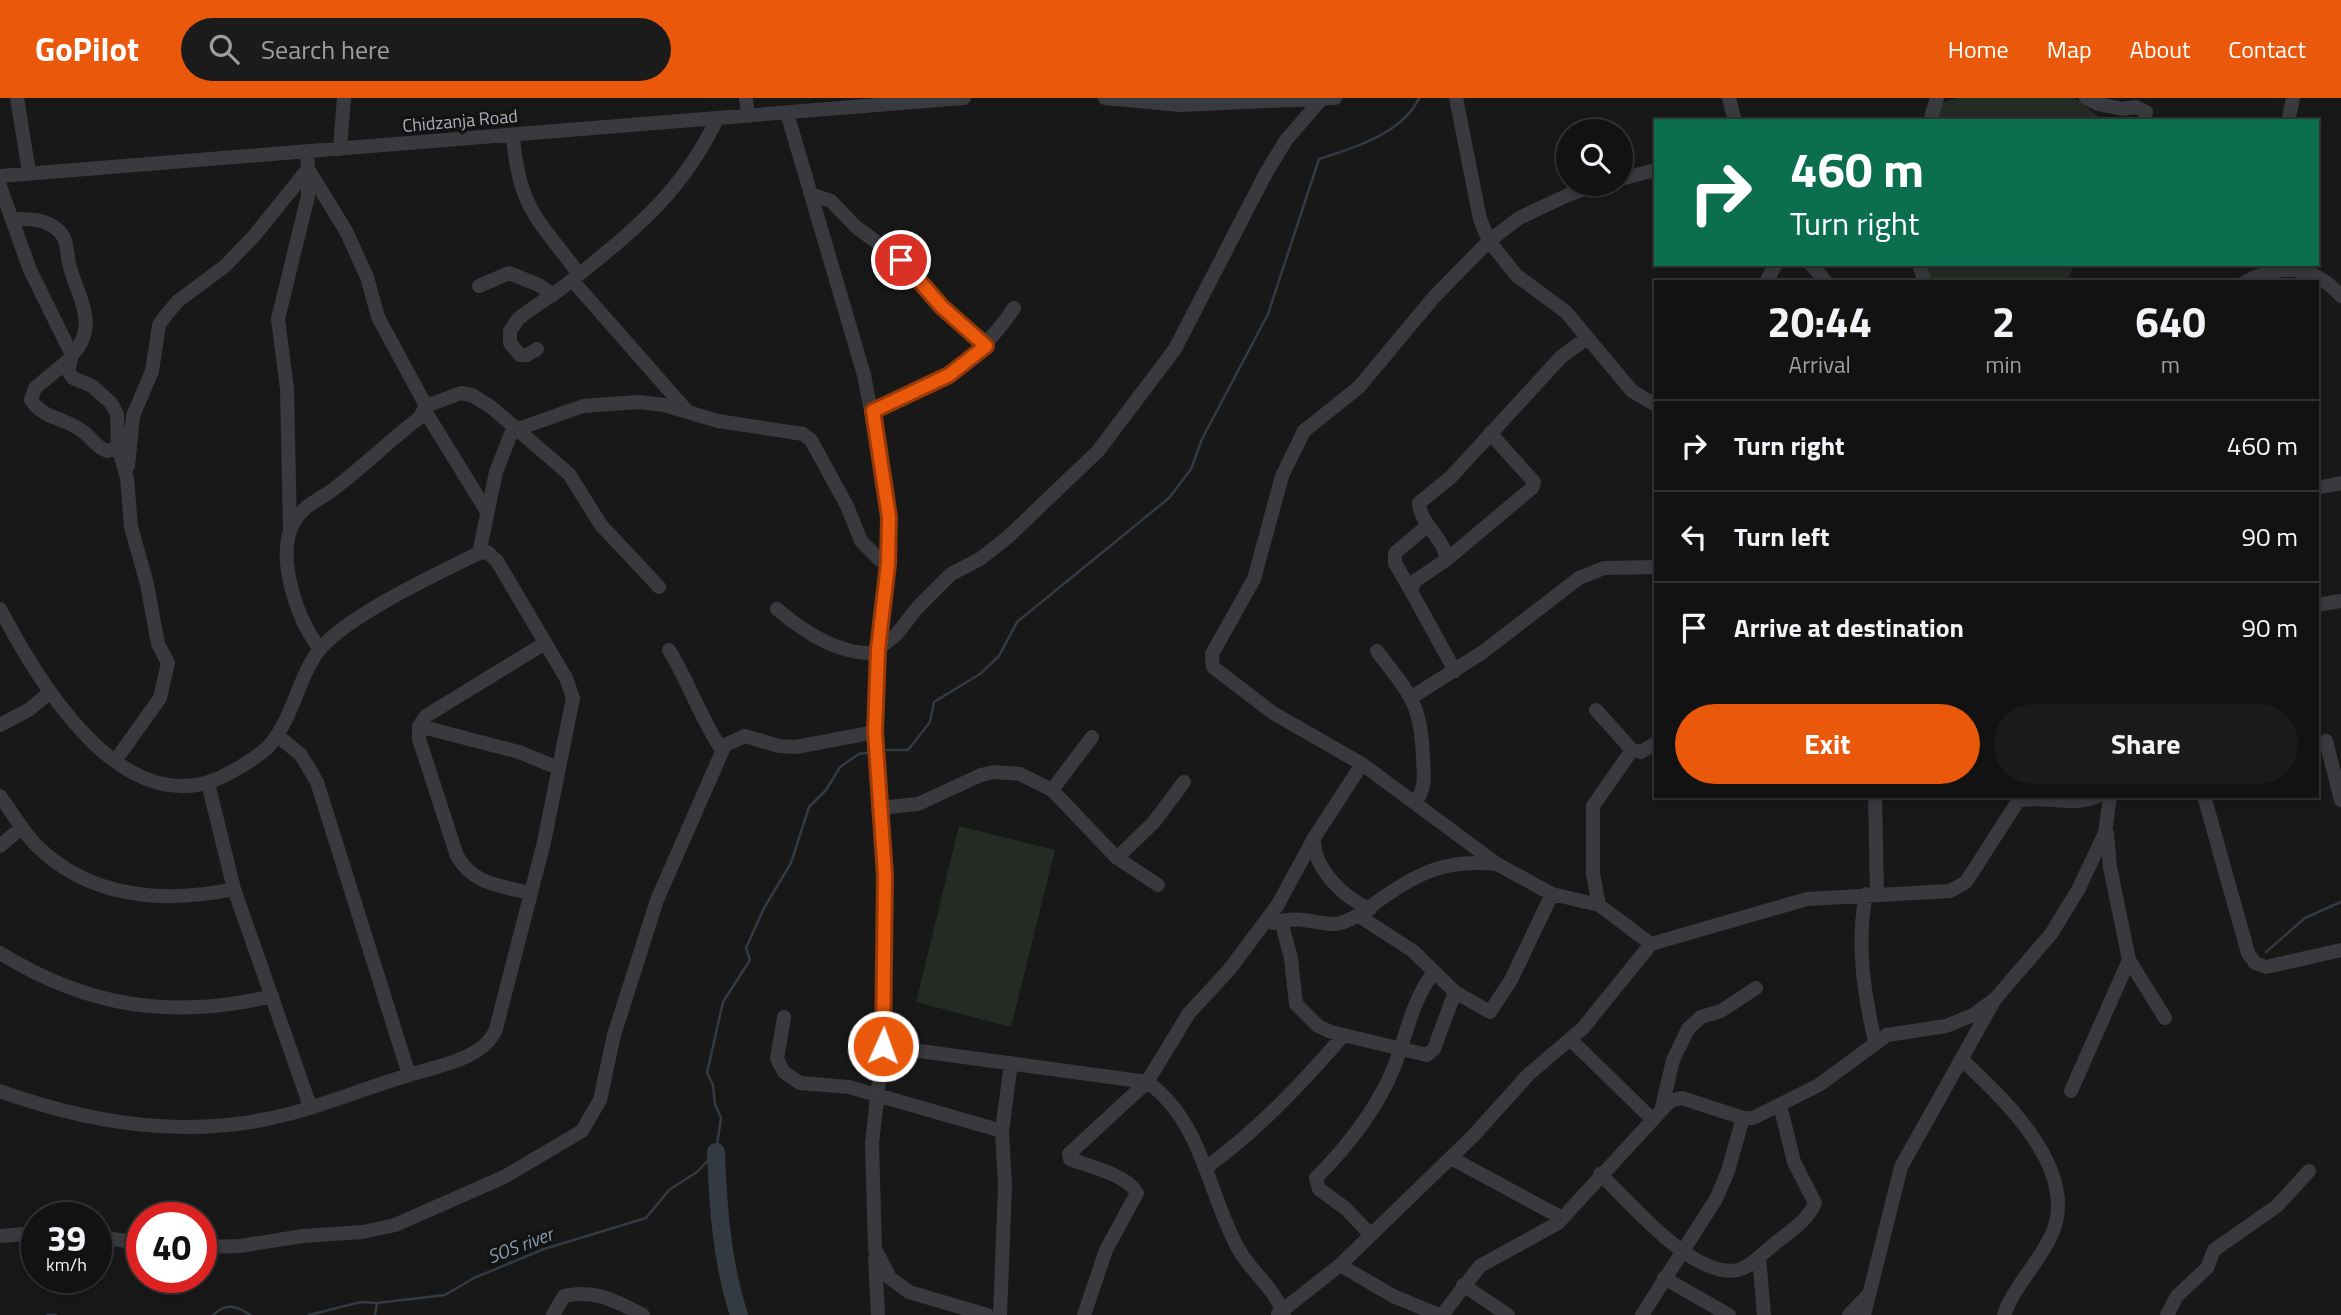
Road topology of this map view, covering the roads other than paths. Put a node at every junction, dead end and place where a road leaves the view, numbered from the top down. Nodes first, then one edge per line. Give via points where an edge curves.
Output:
1 (17, 98) edge
2 (344, 98) edge
3 (746, 98) edge
4 (964, 98) edge
5 (1105, 98) edge
6 (1456, 98) edge
7 (1729, 98) edge
8 (1937, 98) edge
9 (2086, 98) edge
10 (2293, 98) edge
11 (1327, 99) edge
12 (787, 113) junction
13 (748, 116) junction
14 (717, 119) junction
15 (1734, 119) edge
16 (1931, 119) edge
17 (2144, 119) edge
18 (2288, 119) edge
19 (513, 136) junction
20 (340, 149) junction
21 (307, 152) junction
22 (308, 169) junction
23 (1654, 170) edge
24 (29, 172) junction
25 (0, 176) edge
26 (1633, 176) edge
27 (0, 186) edge
28 (813, 195) junction
29 (1566, 196) edge
30 (12, 219) junction
31 (1489, 241) junction
32 (1813, 266) edge
33 (2276, 267) edge
34 (575, 277) junction
35 (1824, 280) edge
36 (2249, 280) edge
37 (479, 286) dead end
38 (553, 295) junction
39 (2341, 296) edge
40 (1014, 308) dead end
41 (1587, 338) junction
42 (986, 346) junction
43 (537, 349) dead end
44 (71, 357) junction
45 (1654, 404) edge
46 (425, 409) junction
47 (873, 411) junction
48 (688, 412) junction
49 (516, 427) junction
50 (1490, 433) junction
51 (118, 447) junction
52 (127, 478) junction
53 (2341, 483) edge
54 (2319, 488) edge
55 (487, 515) junction
56 (1427, 526) junction
57 (290, 531) junction
58 (480, 553) junction
59 (1446, 560) junction
60 (888, 564) junction
61 (1654, 567) edge
62 (659, 587) dead end
63 (1411, 591) junction
64 (2341, 601) edge
65 (2319, 605) edge
66 (0, 609) edge
67 (777, 609) dead end
68 (545, 643) junction
69 (320, 649) junction
70 (669, 650) dead end
71 (878, 651) junction
72 (1377, 651) dead end
73 (1455, 671) junction
74 (50, 692) junction
75 (1412, 696) junction
76 (1596, 709) dead end
77 (0, 725) edge
78 (419, 726) junction
79 (875, 732) junction
80 (278, 736) junction
81 (1092, 737) dead end
82 (2328, 740) edge
83 (1654, 744) edge
84 (722, 750) junction
85 (1632, 750) junction
86 (115, 761) junction
87 (1362, 764) junction
88 (558, 768) junction
89 (1184, 782) dead end
90 (208, 783) junction
91 (1052, 790) junction
92 (0, 796) edge
93 (1875, 798) edge
94 (2035, 798) edge
95 (2035, 798) edge
96 (2089, 798) edge
97 (2110, 798) edge
98 (2205, 798) edge
99 (2341, 800) edge
100 (1416, 801) junction
101 (879, 808) junction
102 (2108, 822) junction
103 (21, 828) junction
104 (1314, 838) junction
105 (0, 846) edge
106 (1117, 858) junction
107 (1497, 864) junction
108 (1158, 885) dead end
109 (234, 889) junction
110 (529, 893) junction
111 (1552, 894) junction
112 (1871, 894) junction
113 (1599, 905) junction
114 (1364, 912) junction
115 (1281, 920) junction
116 (1262, 927) junction
117 (1651, 944) junction
118 (2341, 950) edge
119 (0, 953) edge
120 (2129, 960) junction
121 (1434, 972) junction
122 (1756, 988) dead end
123 (1455, 992) junction
124 (272, 996) junction
125 (1996, 999) junction
126 (784, 1017) dead end
127 (2165, 1018) dead end
128 (1343, 1036) junction
129 (1571, 1040) junction
130 (1875, 1041) junction
131 (883, 1046) junction
132 (1399, 1050) junction
133 (1961, 1059) junction
134 (1011, 1063) junction
135 (409, 1074) junction
136 (1147, 1082) junction
137 (0, 1091) edge
138 (2071, 1091) dead end
139 (876, 1097) junction
140 (1780, 1105) junction
141 (310, 1106) junction
142 (1657, 1114) junction
143 (1743, 1118) junction
144 (1002, 1131) junction
145 (1451, 1158) junction
146 (1207, 1167) junction
147 (2309, 1171) dead end
148 (1600, 1174) junction
149 (1562, 1218) junction
150 (21, 1234) edge
151 (1371, 1235) junction
152 (0, 1236) edge
153 (217, 1247) edge
154 (875, 1249) junction
155 (1684, 1251) junction
156 (1759, 1257) junction
157 (1340, 1265) junction
158 (1664, 1278) junction
159 (1464, 1285) junction
160 (1873, 1288) junction
161 (1281, 1313) edge
162 (553, 1315) edge
163 (643, 1315) edge
164 (878, 1315) edge
165 (986, 1315) edge
166 (1000, 1315) edge
167 (1084, 1315) edge
168 (1440, 1315) edge
169 (1508, 1315) edge
170 (1642, 1315) edge
171 (1728, 1315) edge
172 (1764, 1315) edge
173 (1849, 1315) edge
174 (1864, 1315) edge
175 (2004, 1315) edge
176 (2167, 1315) edge

1 - 24 street
2 - 20 street
3 - 13 street
4 - 12 street, Chidzanja Road
5 - 11 street via 1180,105
6 - 31 street via 1480,219
7 - 15 street
8 - 16 street
9 - 17 street via 2122,109 2136,107 2146,112
10 - 18 street
11 - 71 street via 1286,140 1175,349 1098,451 1008,537 951,574
12 - 13 street, Chidzanja Road
12 - 28 street
13 - 14 street, Chidzanja Road
14 - 19 street, Chidzanja Road
14 - 34 street via 675,190
19 - 20 street, Chidzanja Road
19 - 34 street via 519,183 529,209
20 - 21 street, Chidzanja Road
21 - 22 street
21 - 24 street, Chidzanja Road
22 - 46 street via 346,231 367,277 378,317
22 - 52 street via 254,236 225,266 178,301 159,325 152,370 133,416
22 - 57 street via 308,196 278,319 287,389
23 - 26 street
24 - 25 street, Chidzanja Road
27 - 30 street
28 - 42 street via 837,206 856,227 901,260 942,307
28 - 47 street
29 - 31 street via 1519,218
30 - 44 street
30 - 44 street via 39,219 57,229 66,242 69,266 87,317 84,336
31 - 41 street via 1516,275 1561,307
31 - 87 street via 1434,297 1359,387 1304,431 1282,476 1254,579 1212,654 1213,667 1251,698
32 - 35 street
33 - 36 street
33 - 39 street via 2316,274
34 - 38 street
34 - 48 street
37 - 38 street via 509,273
38 - 43 street via 531,308 510,331 510,343 520,355
40 - 42 street
41 - 45 street via 1632,391
41 - 50 street via 1561,357
42 - 47 street via 949,375
44 - 51 street via 70,375 92,386 114,408
44 - 51 street via 35,388 31,401 46,415 86,433 98,448
46 - 49 street via 454,394 467,393
46 - 55 street
46 - 57 street via 304,510
47 - 60 street via 888,498
48 - 49 street via 639,401 598,404
48 - 60 street via 807,436 847,506 860,541
49 - 55 street via 496,472
49 - 62 street via 569,474 601,524
50 - 56 street via 1451,477 1419,503
50 - 59 street via 1534,482
51 - 52 street
52 - 86 street via 131,527 158,644 168,663 160,698
53 - 54 street
55 - 58 street
56 - 59 street via 1446,551
56 - 63 street via 1395,553 1395,563
57 - 69 street via 294,602 307,633
58 - 68 street via 487,552 497,561
58 - 69 street via 401,593
59 - 63 street via 1415,581
60 - 71 street
61 - 73 street via 1604,568 1579,578
63 - 73 street
64 - 65 street
66 - 74 street
67 - 71 street via 807,632 850,653
68 - 78 street via 426,716
68 - 88 street via 573,698
69 - 80 street
70 - 84 street
71 - 79 street
72 - 75 street
73 - 75 street
74 - 77 street
74 - 86 street
75 - 100 street via 1422,724 1424,781
76 - 85 street
78 - 88 street via 519,752
78 - 110 street via 419,739 466,871 488,883
79 - 84 street via 796,747 745,736 730,741
79 - 101 street
80 - 90 street via 249,761
80 - 135 street via 301,755 317,782
81 - 91 street
82 - 99 street
83 - 85 street via 1641,752
84 - 153 street via 657,900 614,1035 600,1100 582,1132 503,1177 395,1225
85 - 113 street via 1593,806 1593,874
86 - 90 street via 149,782 168,787
87 - 100 street
87 - 104 street
88 - 110 street
89 - 106 street via 1154,822
90 - 109 street
91 - 101 street via 1032,778 994,772 960,782 918,804
91 - 106 street
92 - 103 street
93 - 112 street
94 - 96 street via 2072,802
95 - 112 street via 2018,801 1958,888
97 - 102 street
98 - 118 street via 2248,953 2255,963 2266,967
100 - 107 street
101 - 131 street via 885,875
102 - 120 street via 2110,867
102 - 125 street via 2078,890 2052,934
103 - 105 street
103 - 109 street via 52,859 101,886 179,898
104 - 114 street via 1316,854 1335,884
104 - 116 street
106 - 108 street
107 - 111 street
107 - 114 street via 1440,866
109 - 124 street
110 - 135 street via 493,1035 472,1053
111 - 113 street
111 - 123 street via 1492,1011 1486,1012
112 - 117 street via 1807,899
112 - 130 street via 1861,916 1861,957
113 - 117 street
114 - 115 street via 1338,924 1307,918
114 - 121 street
115 - 116 street
115 - 128 street via 1296,1004 1318,1026
116 - 136 street via 1189,1013
117 - 129 street
119 - 124 street via 82,994 138,1004 210,1008
120 - 127 street
120 - 138 street
121 - 123 street
121 - 132 street via 1419,994
122 - 142 street via 1721,1011 1701,1017 1688,1029 1674,1060 1667,1099
123 - 132 street via 1431,1053 1424,1056
124 - 141 street
125 - 130 street via 1959,1022 1896,1032
125 - 133 street
126 - 139 street via 777,1053 784,1072 811,1086 849,1087
128 - 132 street
128 - 146 street via 1296,1089
129 - 142 street
129 - 145 street via 1528,1075
130 - 140 street via 1819,1085
131 - 134 street
131 - 139 street
132 - 151 street via 1375,1104 1346,1147 1315,1181
133 - 160 street via 1901,1167
133 - 175 street via 2017,1114 2035,1141 2056,1192 2058,1216 2052,1234
134 - 136 street
134 - 144 street
135 - 141 street
136 - 146 street via 1175,1109
136 - 167 street via 1069,1154 1070,1159 1119,1178 1137,1193 1106,1250
137 - 141 street via 79,1116 133,1125 217,1126 264,1120
139 - 144 street
139 - 154 street via 872,1143
140 - 143 street
140 - 156 street via 1794,1162 1815,1203
142 - 143 street via 1670,1101 1682,1098
142 - 148 street
143 - 155 street via 1723,1185
144 - 166 street via 1005,1186
145 - 149 street
145 - 151 street
146 - 161 street via 1239,1251 1269,1285
147 - 176 street via 2277,1206 2214,1250 2207,1268 2177,1296
148 - 149 street
148 - 155 street
149 - 159 street via 1542,1234 1480,1266
150 - 152 street
151 - 157 street
154 - 164 street
154 - 165 street via 890,1278 909,1292
155 - 156 street via 1714,1269 1741,1269
155 - 158 street
156 - 172 street
157 - 161 street
157 - 168 street via 1393,1296
158 - 170 street
158 - 171 street
159 - 168 street
159 - 169 street
160 - 173 street
160 - 174 street
162 - 163 street via 565,1296 587,1292

